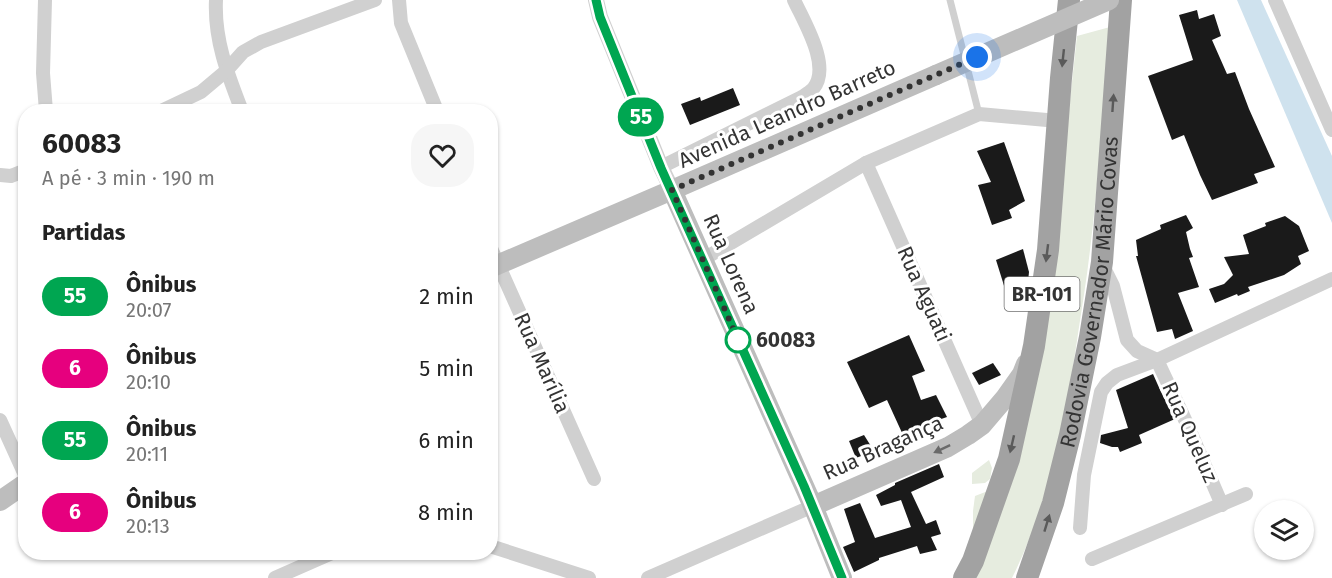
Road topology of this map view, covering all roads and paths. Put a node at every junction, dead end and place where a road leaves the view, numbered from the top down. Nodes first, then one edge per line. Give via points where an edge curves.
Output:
1 (45, 0) edge
2 (216, 0) edge
3 (375, 0) edge
4 (399, 0) edge
5 (596, 0) edge
6 (794, 0) edge
7 (950, 0) edge
8 (1109, 0) edge
9 (1121, 0) edge
10 (1275, 0) edge
11 (1067, 2) edge
12 (226, 71) junction
13 (1327, 103) edge
14 (45, 104) edge
15 (176, 104) edge
16 (239, 104) edge
17 (434, 104) edge
18 (979, 114) junction
19 (1058, 121) junction
20 (1332, 130) edge
21 (866, 163) junction
22 (661, 168) junction
23 (18, 173) edge
24 (0, 175) edge
25 (672, 190) junction
26 (702, 260) junction
27 (1102, 262) junction
28 (498, 264) edge
29 (498, 275) edge
30 (1332, 279) edge
31 (1034, 346) junction
32 (1157, 360) junction
33 (0, 420) edge
34 (982, 424) junction
35 (18, 459) edge
36 (594, 479) dead end
37 (18, 489) edge
38 (1246, 494) dead end
39 (0, 501) edge
40 (1222, 505) junction
41 (813, 506) junction
42 (1080, 528) dead end
43 (498, 549) edge
44 (1092, 559) dead end
45 (315, 560) edge
46 (274, 578) edge
47 (589, 578) edge
48 (648, 578) edge
49 (842, 578) edge
50 (964, 578) edge
51 (1027, 578) edge

1 - 14 street
2 - 12 street via 218,42
3 - 12 street via 261,42 243,52
4 - 17 street via 402,23
5 - 22 street, Rua Lorena
6 - 22 street via 818,53 819,78 814,88
7 - 18 lane
8 - 25 main road, Avenida Leandro Barreto, bridge
27 -> 9 highway, Rodovia Governador Mário Covas / BR-101
10 - 13 street
11 -> 19 highway, BR-101
12 - 15 street via 201,92
12 - 16 street
13 - 20 street
18 - 19 street
18 - 21 street
19 -> 31 highway, BR-101 via 1048,250
21 - 26 street
21 - 34 street, Rua Aguati
22 - 25 street, Rua Lorena
23 - 24 street
25 - 26 main road, Rua Lorena
25 - 28 main road, Avenida Leandro Barreto
26 - 41 main road, Rua Lorena
27 - 32 street via 1113,285 1127,340 1137,351
51 -> 27 highway, Rodovia Governador Mário Covas / BR-101 via 1053,503 1070,435
29 - 36 street, Rua Marília
30 - 32 street
31 - 34 main road, Rua Bragança via 1022,374
31 -> 50 highway, BR-101 via 1009,459
32 - 40 street, Rua Queluz
32 - 42 street via 1117,375 1101,392 1084,475
33 - 35 street
34 -> 41 main road, Rua Bragança via 948,447
37 - 39 main road
38 - 40 street
40 - 44 street
41 - 48 street, Rua Bragança
41 - 49 main road, Rua Lorena
43 - 47 street
45 - 46 street

